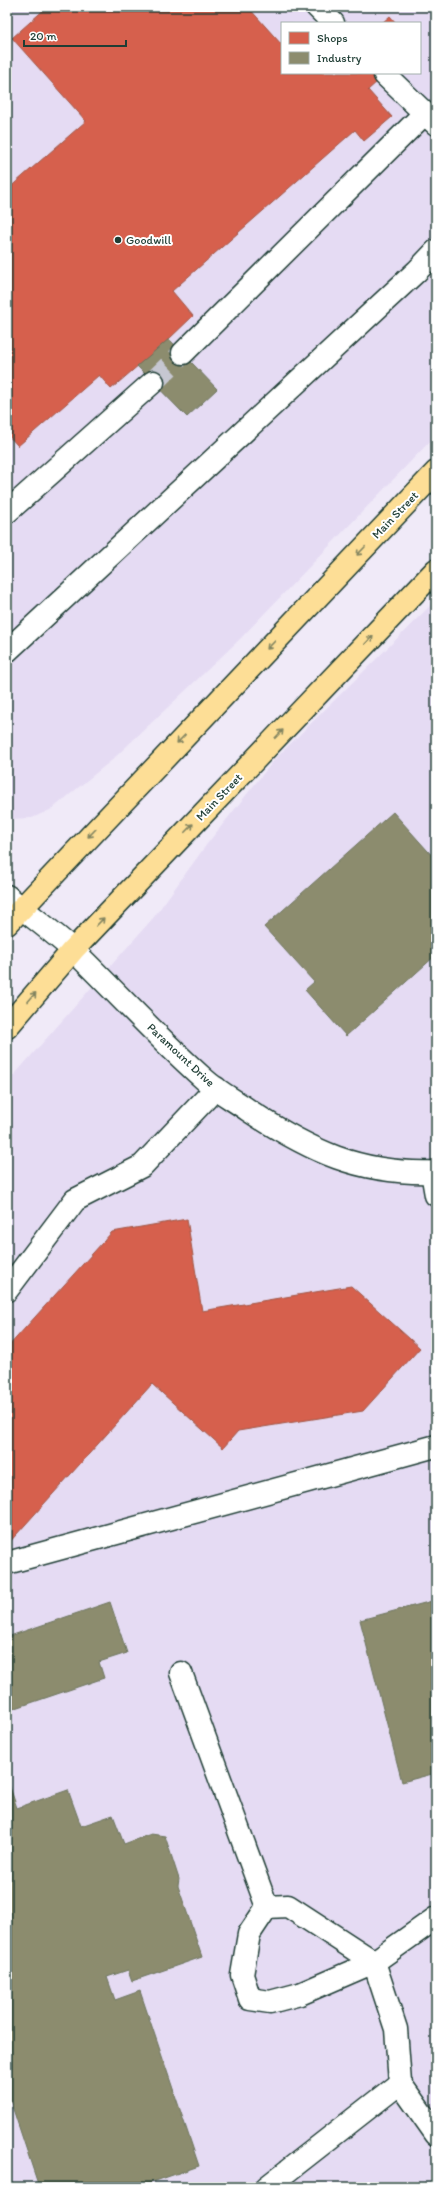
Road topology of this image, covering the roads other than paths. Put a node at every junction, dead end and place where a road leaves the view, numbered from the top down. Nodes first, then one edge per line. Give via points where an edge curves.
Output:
1 (317, 7) edge
2 (332, 22) edge
3 (385, 75) dead end
4 (430, 119) edge
5 (436, 251) edge
6 (183, 353) tunnel mouth
7 (153, 382) tunnel mouth
8 (436, 472) edge
9 (8, 510) edge
10 (436, 570) edge
11 (7, 651) edge
12 (11, 909) edge
13 (73, 950) junction
14 (7, 1027) edge
15 (216, 1088) junction
16 (434, 1172) edge
17 (436, 1195) edge
18 (7, 1290) edge
19 (436, 1446) edge
20 (7, 1563) edge
21 (181, 1673) dead end
22 (267, 1907) junction
23 (436, 1918) edge
24 (374, 1962) junction
25 (400, 2083) junction
26 (436, 2134) edge
27 (267, 2187) edge

1 - 2 street
3 - 4 street
4 - 6 street
5 - 11 street
7 - 9 street
8 -> 12 main road, Main Street
13 -> 10 main road, Main Street
12 - 13 street, Paramount Drive
14 -> 13 main road, Main Street
13 - 15 street, Paramount Drive
15 - 16 street, Paramount Drive via 280,1131 306,1146 340,1160 411,1173
15 - 18 street via 142,1166 76,1200
16 - 17 street
19 - 20 street
21 - 22 street
22 - 24 street via 288,1906
22 - 24 street via 249,1934 242,1975 250,1999 270,2002 300,1994
23 - 24 street
24 - 25 street via 396,2029
25 - 26 street
25 - 27 street

